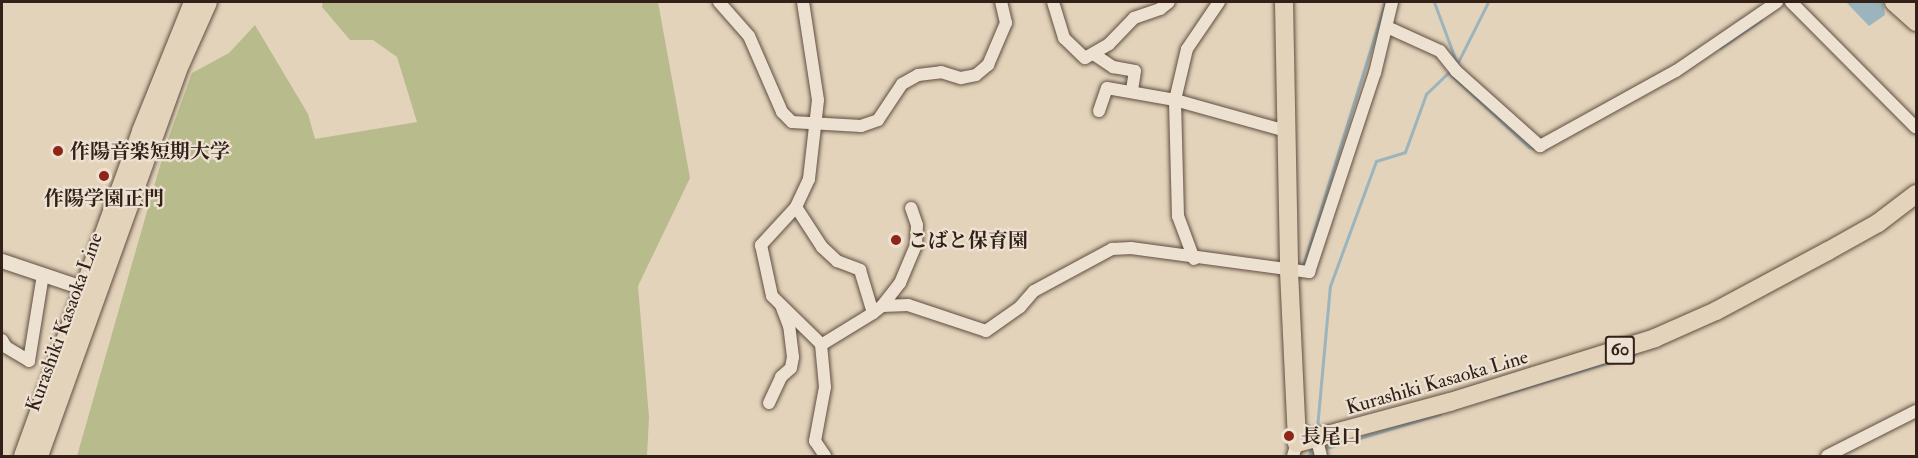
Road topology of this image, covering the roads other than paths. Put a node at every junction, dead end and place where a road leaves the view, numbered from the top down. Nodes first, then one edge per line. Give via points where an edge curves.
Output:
1 (193, 2) edge
2 (208, 2) edge
3 (719, 2) edge
4 (803, 2) edge
5 (1001, 2) edge
6 (1053, 2) edge
7 (1169, 2) edge
8 (1219, 2) edge
9 (1284, 2) edge
10 (1392, 2) edge
11 (1777, 2) edge
12 (1791, 2) edge
13 (1894, 2) edge
14 (1917, 22) edge
15 (1374, 27) dead end
16 (1387, 29) junction
17 (1095, 54) junction
18 (1132, 91) junction
19 (1175, 100) junction
20 (1099, 111) dead end
21 (816, 124) junction
22 (1917, 128) edge
23 (1286, 131) junction
24 (1917, 194) edge
25 (796, 207) junction
26 (911, 208) dead end
27 (1194, 259) junction
28 (2, 261) edge
29 (1297, 272) junction
30 (43, 275) junction
31 (91, 291) junction
32 (781, 305) junction
33 (878, 309) junction
34 (2, 340) edge
35 (821, 345) junction
36 (769, 403) dead end
37 (1917, 411) edge
38 (1319, 449) edge
39 (1295, 450) edge
40 (23, 456) edge
41 (39, 456) edge
42 (825, 456) edge
43 (1827, 456) edge

1 - 31 main road, Kurashiki Kasaoka Line
2 - 31 main road, Kurashiki Kasaoka Line
3 - 21 street via 749,36 782,112 792,122
4 - 21 street via 818,100
5 - 21 street via 1006,23 999,45 988,65 976,75 918,75 902,84 878,120 861,126
6 - 17 street via 1064,38 1085,58
7 - 17 street via 1134,18
8 - 19 street via 1187,49
9 - 23 main road, Kurashiki Kasaoka Line / 60
10 - 16 street
11 - 16 street via 1676,71 1540,146 1427,43
12 - 22 street
13 - 14 main road
15 - 16 street
16 - 29 street via 1309,273
17 - 18 street via 1113,68 1135,71
18 - 19 street
18 - 20 street via 1121,93 1107,88
19 - 23 street
19 - 27 street via 1178,216
21 - 25 street via 810,179
23 - 29 main road, Kurashiki Kasaoka Line / 60
24 - 38 main road, Kurashiki Kasaoka Line / 60 via 1878,223 1716,311 1655,338
25 - 32 street via 761,245 767,282 772,296
25 - 33 street via 822,247 837,261 860,270
26 - 33 street via 916,244 900,283
27 - 29 street
27 - 33 street via 1131,248 1105,251 1034,291 1020,307 986,331 908,305
28 - 30 street
29 - 39 main road, Kurashiki Kasaoka Line / 60
30 - 31 street
30 - 34 street via 29,361 6,347
31 - 40 main road, Kurashiki Kasaoka Line
31 - 41 main road, Kurashiki Kasaoka Line
32 - 35 street
32 - 36 street via 794,349 791,368 781,377
33 - 35 street
35 - 42 street via 825,387 815,441
37 - 43 street
38 - 39 main road, Kurashiki Kasaoka Line / 60

